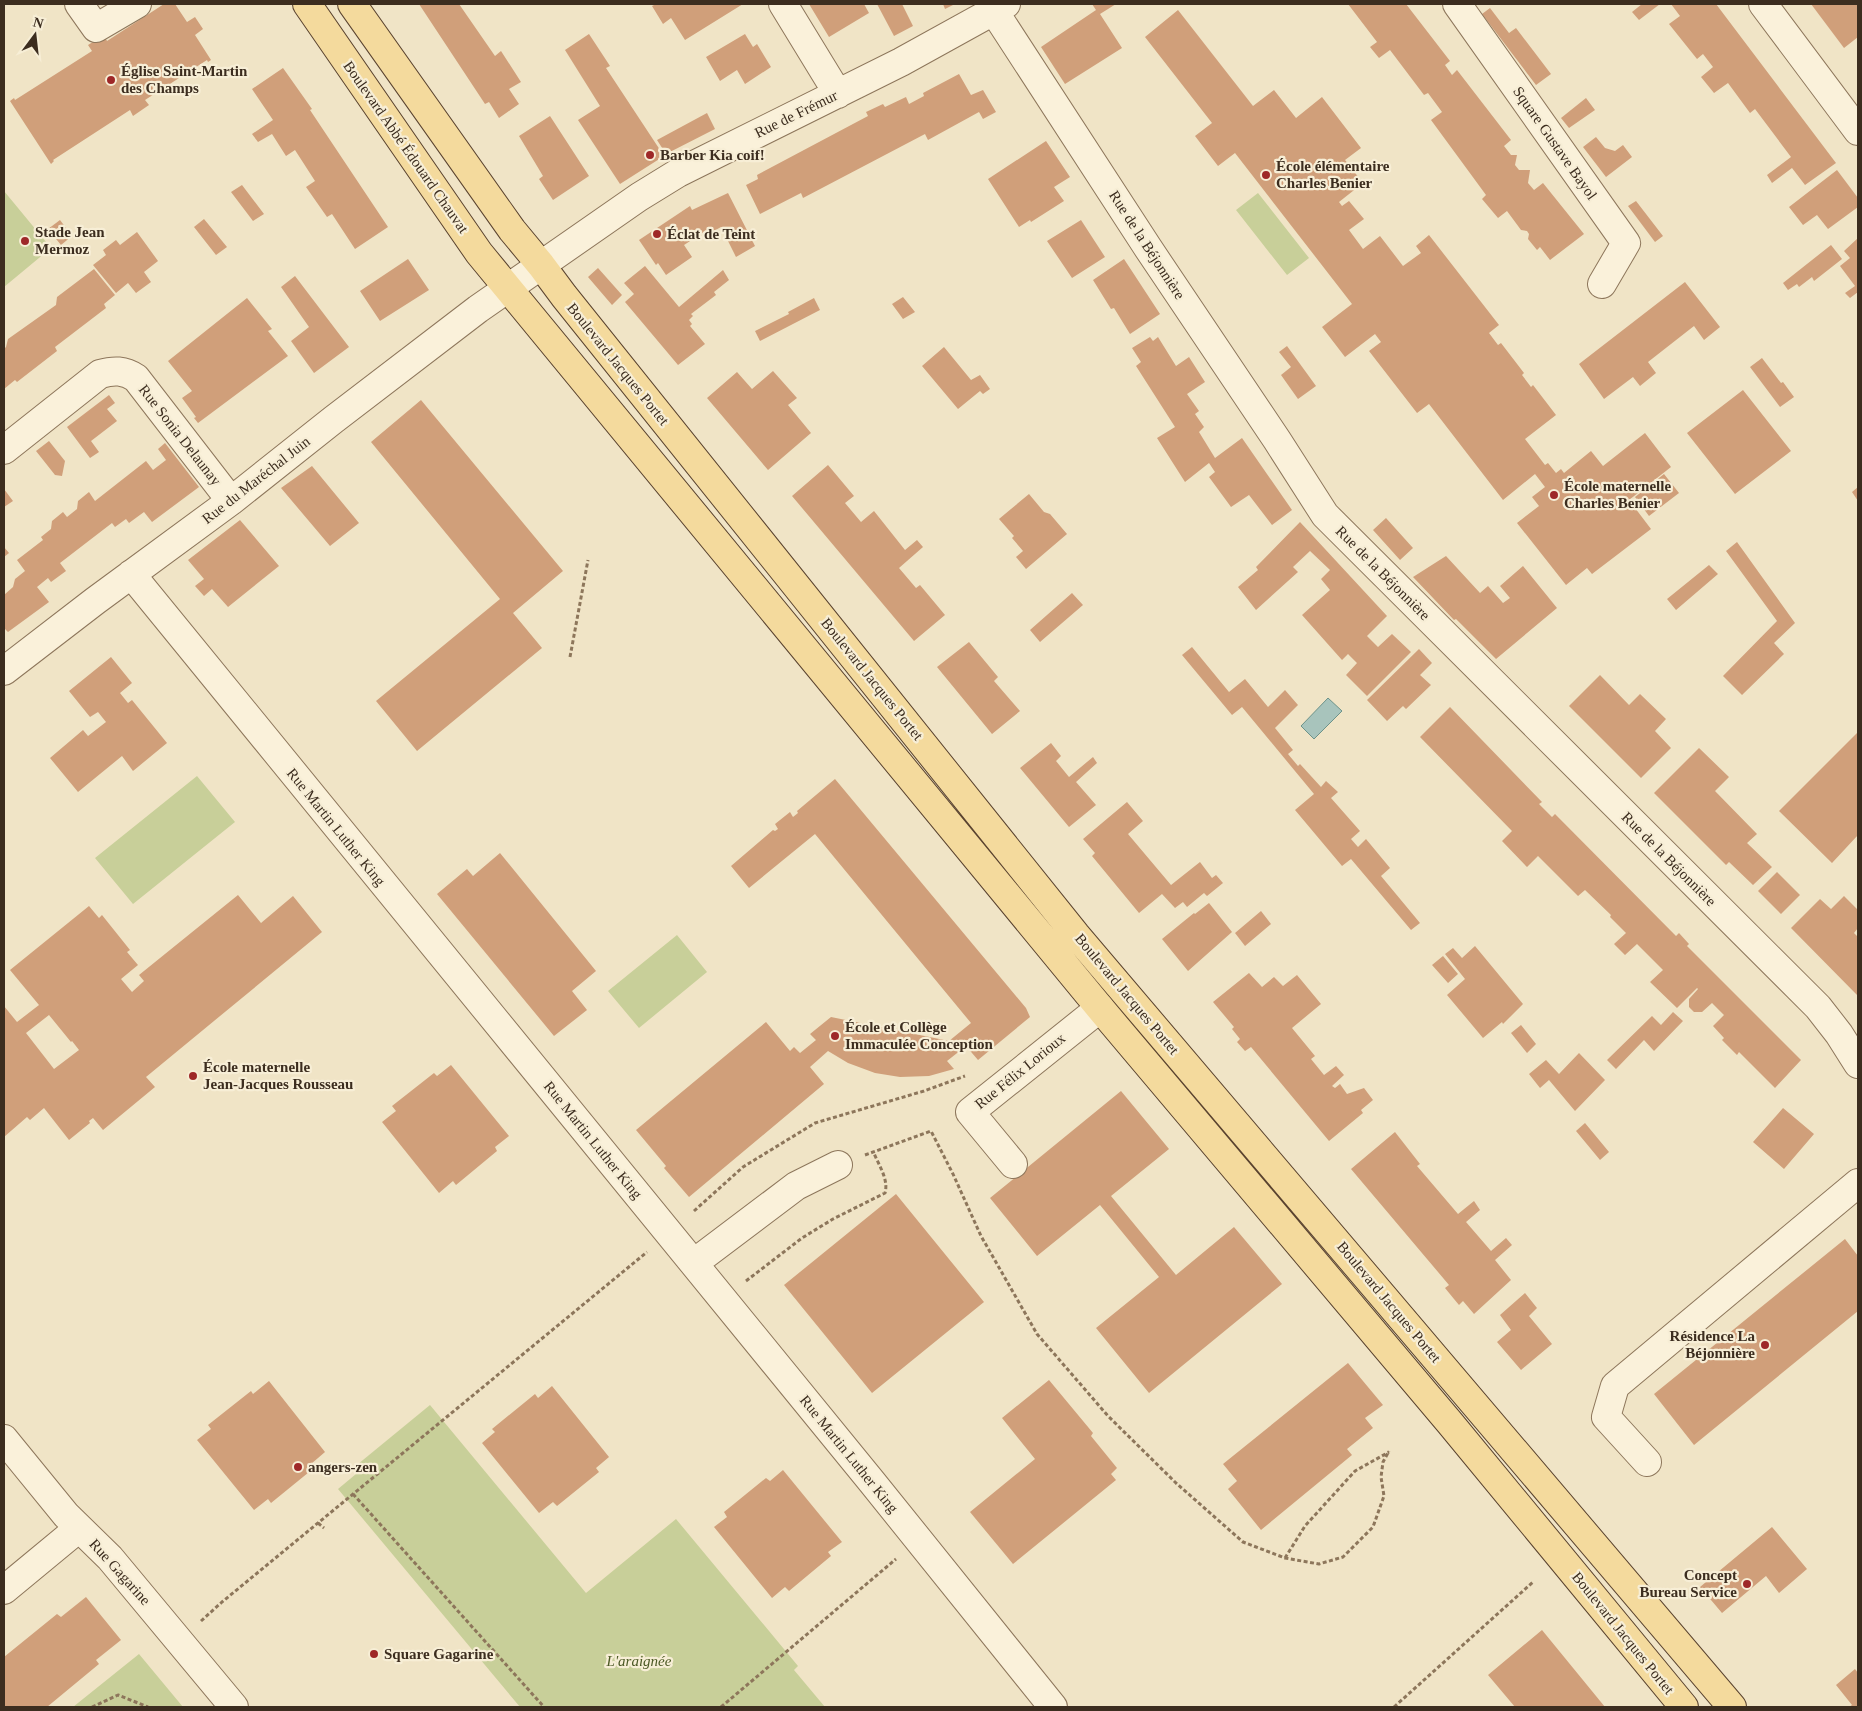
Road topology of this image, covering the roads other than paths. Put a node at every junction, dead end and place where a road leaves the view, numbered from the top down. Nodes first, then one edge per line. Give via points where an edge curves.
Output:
1 (79, 4) edge
2 (137, 4) edge
3 (307, 4) edge
4 (352, 4) edge
5 (782, 4) edge
6 (1457, 4) edge
7 (1762, 4) edge
8 (1000, 8) edge
9 (838, 94) junction
10 (1858, 131) edge
11 (541, 265) junction
12 (1602, 284) dead end
13 (508, 288) junction
14 (4, 450) edge
15 (231, 500) junction
16 (131, 574) junction
17 (4, 671) edge
18 (1100, 1008) junction
19 (1858, 1064) edge
20 (1013, 1164) dead end
21 (838, 1165) dead end
22 (1858, 1183) edge
23 (694, 1263) junction
24 (4, 1439) edge
25 (1647, 1462) dead end
26 (79, 1528) junction
27 (4, 1590) edge
28 (234, 1707) edge
29 (1053, 1707) edge
30 (1684, 1707) edge
31 (1732, 1707) edge

1 - 2 street via 96,28
3 - 13 main road, Boulevard Abbé Édouard Chauvat via 479,253
4 - 11 main road via 512,230
5 - 9 street
6 - 12 street, Square Gustave Bayol via 1626,242
7 - 10 street
8 - 9 street, Rue de Frémur
8 - 19 street, Rue de la Béjonnière via 1148,248 1325,514 1818,1007
9 - 11 street, Rue de Frémur via 678,173 639,196
11 - 13 street, Rue de Frémur
11 - 31 main road, Boulevard Jacques Portet via 1076,935
13 - 15 street, Rue du Maréchal Juin
13 - 18 main road, Boulevard Jacques Portet
14 - 15 street, Rue Sonia Delaunay via 100,374 118,370 136,378
15 - 16 street, Rue du Maréchal Juin
16 - 17 street, Rue du Maréchal Juin
16 - 23 street, Rue Martin Luther King
18 - 20 street, Rue Félix Lorioux via 970,1112
18 - 30 main road, Boulevard Jacques Portet via 1450,1423
21 - 23 street via 796,1186
22 - 25 street via 1615,1386 1606,1417
23 - 29 street, Rue Martin Luther King
24 - 26 street, Rue Gagarine
26 - 27 street
26 - 28 street, Rue Gagarine via 110,1558

